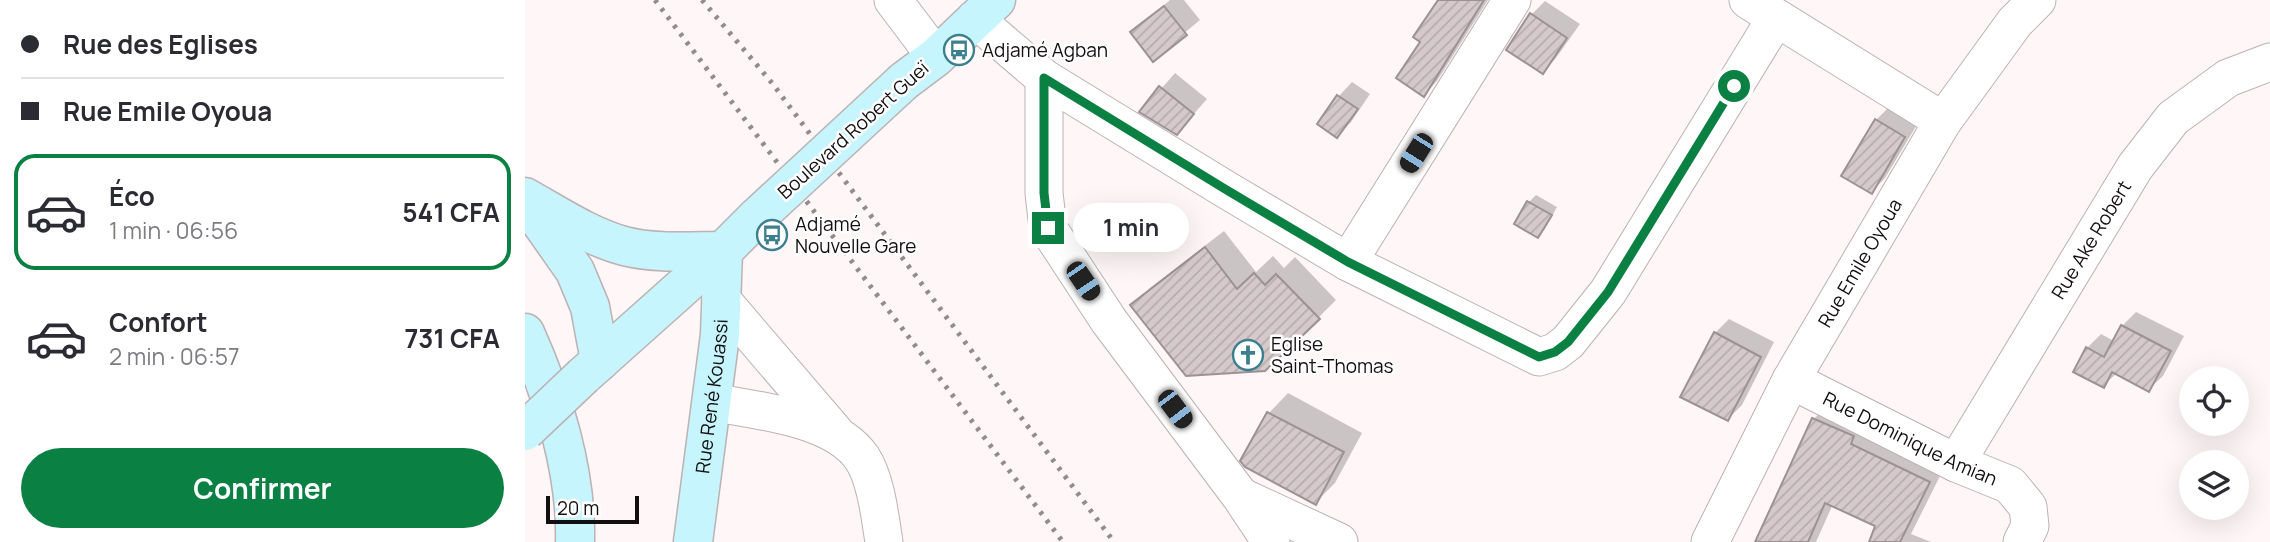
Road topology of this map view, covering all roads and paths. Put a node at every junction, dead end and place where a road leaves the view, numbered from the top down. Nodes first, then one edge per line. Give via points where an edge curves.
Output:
1 (893, 0) edge
2 (1512, 0) edge
3 (2037, 0) edge
4 (1762, 9) edge
5 (985, 10) edge
6 (936, 57) junction
7 (2270, 62) edge
8 (1044, 78) junction
9 (1943, 121) junction
10 (525, 199) edge
11 (723, 251) junction
12 (1348, 262) junction
13 (721, 299) junction
14 (525, 333) edge
15 (592, 369) junction
16 (1791, 380) junction
17 (712, 402) junction
18 (525, 431) edge
19 (837, 435) junction
20 (1956, 463) junction
21 (1241, 497) junction
22 (575, 542) edge
23 (694, 542) edge
24 (884, 542) edge
25 (1271, 542) edge
26 (1339, 542) edge
27 (1710, 542) edge
28 (2022, 542) edge

1 - 6 street
2 - 12 street
3 - 9 street, Rue Emile Oyoua via 2015,22
4 - 9 street
4 - 12 street via 1608,292 1555,352 1539,357
5 - 6 main road, Boulevard Robert Gueï
5 - 8 street
6 - 11 main road, Boulevard Robert Gueï, bridge via 904,81
7 - 20 street, Rue Ake Robert via 2228,78 2173,118 2135,167
8 - 12 street
8 - 21 street via 1048,228 1109,321
9 - 16 street, Rue Emile Oyoua
10 - 11 main road via 588,233 625,246
10 - 15 main road via 575,271 590,307
11 - 13 main road, Rue René Kouassi
11 - 15 main road, Boulevard Robert Gueï
13 - 17 main road, Rue René Kouassi
13 - 19 street
14 - 22 main road via 539,363 567,457
15 - 18 main road, Boulevard Robert Gueï, bridge
16 - 20 street, Rue Dominique Amian
16 - 27 street, Rue Emile Oyoua
17 - 19 street via 811,422
17 - 23 main road, Rue René Kouassi
19 - 24 street via 862,458 876,493
20 - 28 street, Rue Dominique Amian via 2010,485 2028,507 2030,526
21 - 25 street
21 - 26 street

